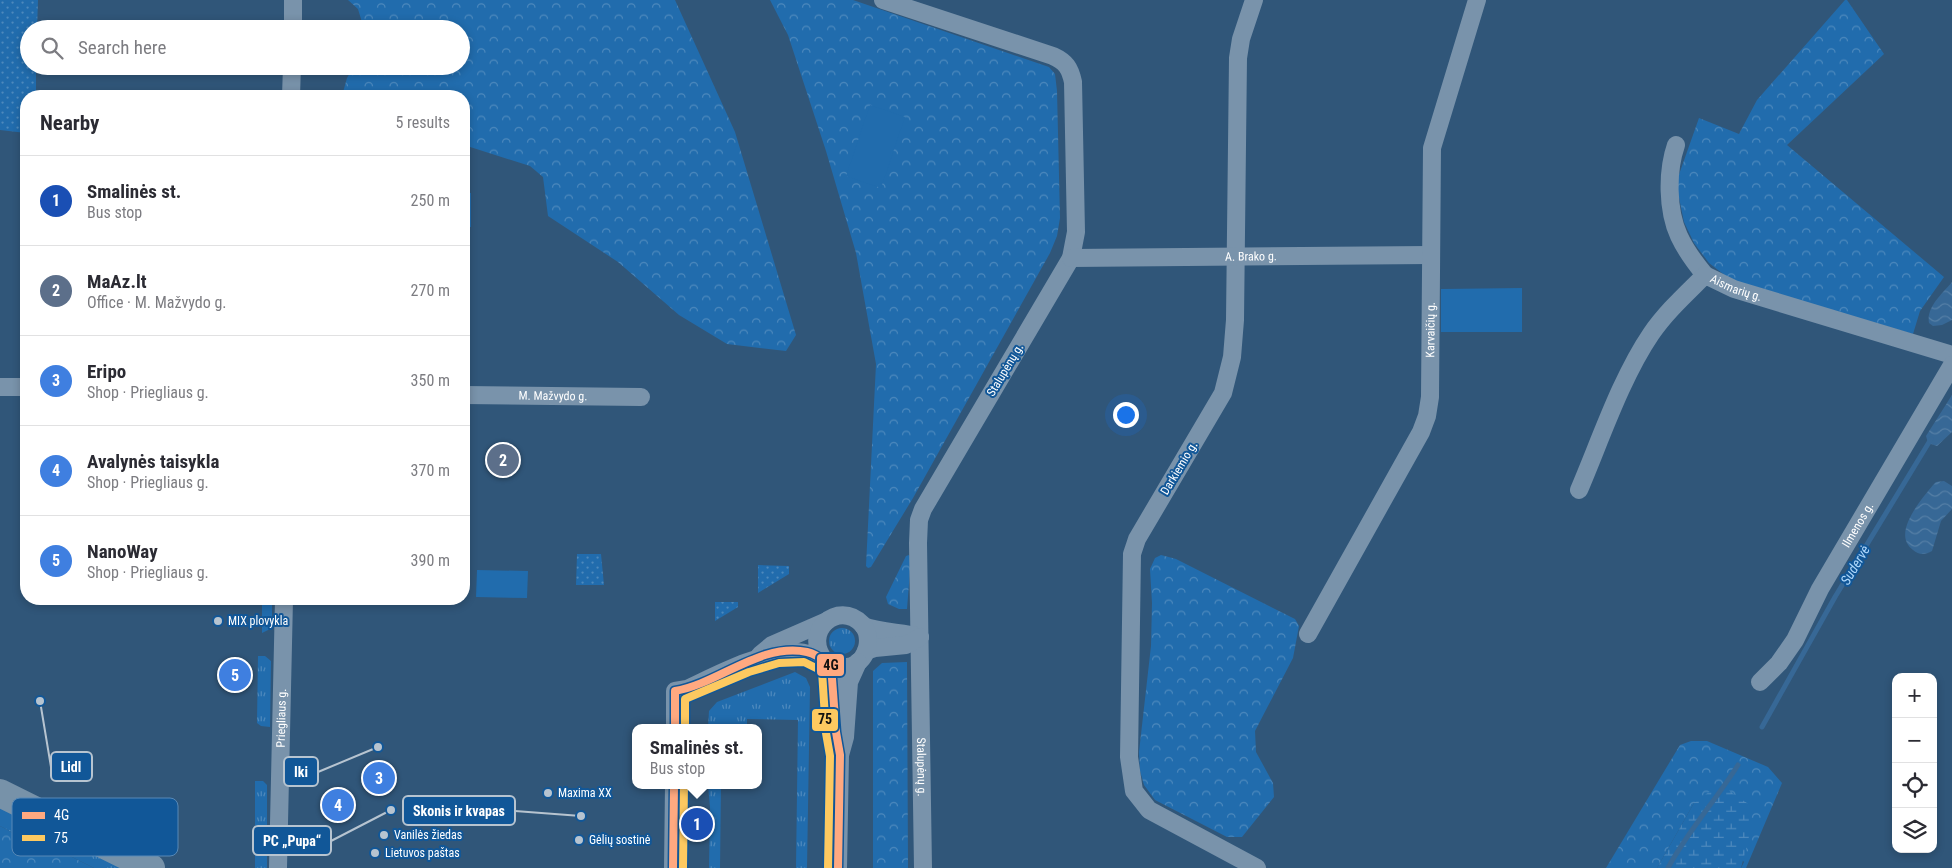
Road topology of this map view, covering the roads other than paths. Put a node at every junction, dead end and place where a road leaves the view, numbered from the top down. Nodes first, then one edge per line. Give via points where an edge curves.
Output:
1 (293, 0) edge
2 (884, 0) edge
3 (1254, 0) edge
4 (1477, 0) edge
5 (293, 20) edge
6 (292, 75) edge
7 (291, 90) edge
8 (1676, 145) dead end
9 (1430, 255) junction
10 (1071, 258) junction
11 (1235, 258) junction
12 (1705, 276) junction
13 (1952, 354) edge
14 (1952, 365) edge
15 (0, 387) edge
16 (20, 387) edge
17 (470, 395) edge
18 (641, 397) dead end
19 (1579, 490) dead end
20 (284, 605) edge
21 (827, 621) junction
22 (863, 626) junction
23 (1308, 634) dead end
24 (920, 637) junction
25 (862, 657) junction
26 (756, 658) junction
27 (828, 663) junction
28 (1760, 682) dead end
29 (675, 724) edge
30 (840, 755) junction
31 (674, 789) edge
32 (0, 793) edge
33 (12, 799) edge
34 (127, 856) edge
35 (151, 868) edge
36 (278, 868) edge
37 (673, 868) edge
38 (838, 868) edge
39 (923, 868) edge
40 (1257, 868) edge

1 - 5 street
2 - 10 street, Stalupėnų g. via 1053,56 1071,70 1076,232
3 - 11 street, Darkiemio g. via 1238,58
4 - 9 street, Karvaičių g. via 1432,148
6 - 7 street
8 - 12 street via 1669,187 1673,214 1678,235
9 - 11 street, A. Brako g.
9 - 23 street, Karvaičių g. via 1430,397 1422,432
10 - 11 street, A. Brako g.
10 - 24 street, Stalupėnų g. via 923,509 918,543
11 - 40 street, Darkiemio g. via 1232,357 1223,393 1137,539 1132,554 1129,757 1134,791 1149,810
12 - 13 street, Aismarių g. via 1734,289
12 - 19 street, Aismarių g. via 1663,318 1650,336 1624,383
14 - 28 street, Ilmenos g. via 1820,590 1795,640
15 - 16 street
17 - 18 street, M. Mažvydo g.
20 - 36 street, Priegliaus g.
21 - 22 street via 842,615 850,616
21 - 26 street via 772,645
21 - 27 street via 821,626 816,641 817,649
22 - 24 street
22 - 25 street via 868,638
24 - 25 street via 906,645 875,648
24 - 39 street, Stalupėnų g.
25 - 27 street via 844,668
25 - 30 street via 849,682 845,737
26 - 27 street via 806,652
26 - 29 street via 687,689 675,691
27 - 30 street via 834,678 836,738
30 - 38 street
31 - 37 street
32 - 33 main road
34 - 35 main road

